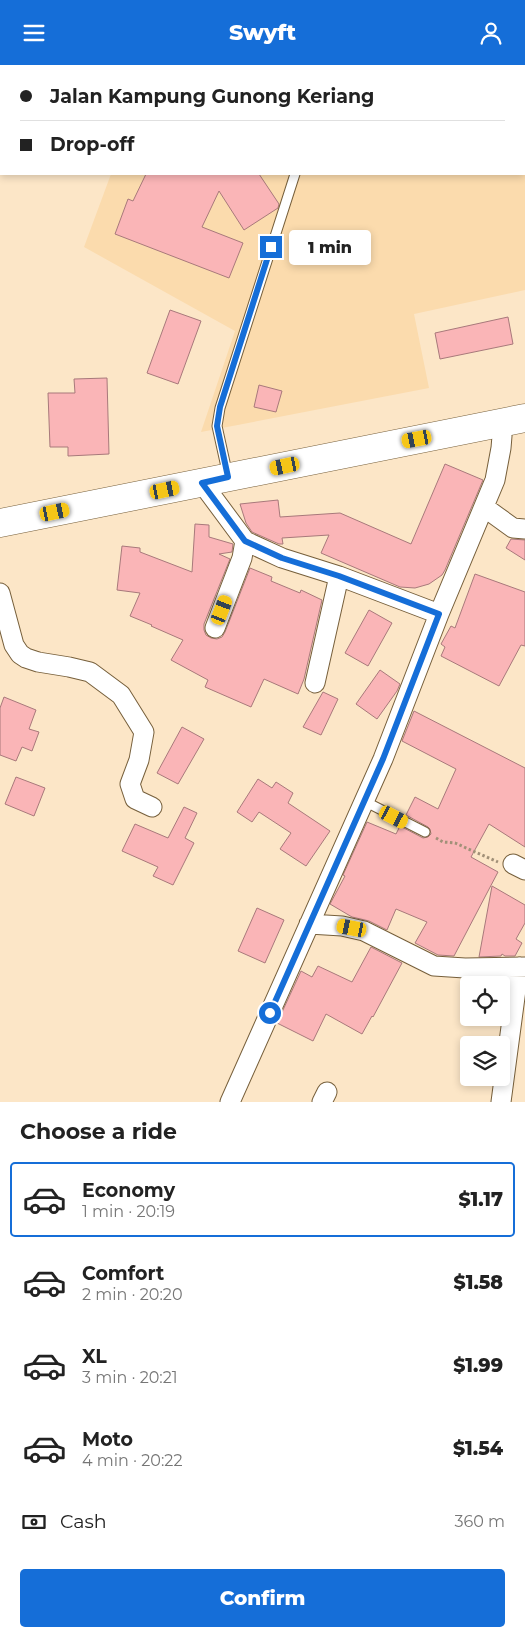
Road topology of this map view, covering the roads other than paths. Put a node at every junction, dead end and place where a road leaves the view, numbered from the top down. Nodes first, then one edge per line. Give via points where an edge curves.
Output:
1 (294, 175) edge
2 (512, 421) edge
3 (228, 477) junction
4 (202, 483) junction
5 (484, 507) junction
6 (0, 523) edge
7 (525, 529) edge
8 (245, 541) junction
9 (339, 576) junction
10 (0, 593) edge
11 (439, 614) junction
12 (215, 628) dead end
13 (316, 683) dead end
14 (366, 797) junction
15 (152, 807) dead end
16 (425, 833) road end
17 (309, 924) junction
18 (522, 967) edge
19 (230, 1102) edge
20 (501, 1102) edge

1 - 3 lane via 220,407 217,426
2 - 3 main road
2 - 5 street via 502,436 495,480
3 - 4 main road
4 - 6 main road
4 - 8 street
5 - 7 street via 513,528
5 - 11 street
8 - 9 street via 282,558
8 - 12 street via 242,558
9 - 11 street
9 - 13 street
10 - 15 street via 14,645 20,654 90,672 121,695 144,732 130,784 135,799
11 - 14 street
14 - 16 lane
14 - 17 street
17 - 18 street via 364,931 434,966
17 - 19 street
18 - 20 street

